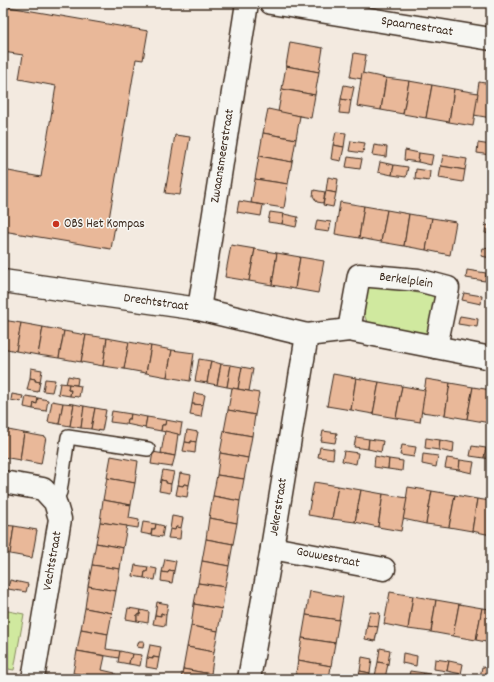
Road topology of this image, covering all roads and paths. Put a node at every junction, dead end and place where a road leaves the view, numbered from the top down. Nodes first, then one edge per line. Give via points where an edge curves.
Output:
1 (247, 3) edge
2 (271, 3) edge
3 (491, 38) edge
4 (3, 281) edge
5 (199, 309) junction
6 (349, 330) junction
7 (307, 335) junction
8 (436, 347) junction
9 (491, 358) edge
10 (148, 449) dead end
11 (3, 482) edge
12 (55, 502) junction
13 (272, 548) junction
14 (384, 569) dead end
15 (33, 679) edge
16 (249, 679) edge

1 - 5 street, Zwaansmeerstraat
2 - 3 street, Spaarnestraat
4 - 5 street, Drechtstraat
5 - 7 street, Drechtstraat
6 - 7 street
6 - 8 street
6 - 8 street, Berkelplein via 359,275 418,280 448,288
7 - 13 street, Jekerstraat
8 - 9 street
10 - 12 lane via 68,437 60,492
11 - 12 street via 43,489
12 - 15 street, Vechtstraat via 60,520
13 - 14 street, Gouwestraat
13 - 16 street, Jekerstraat

